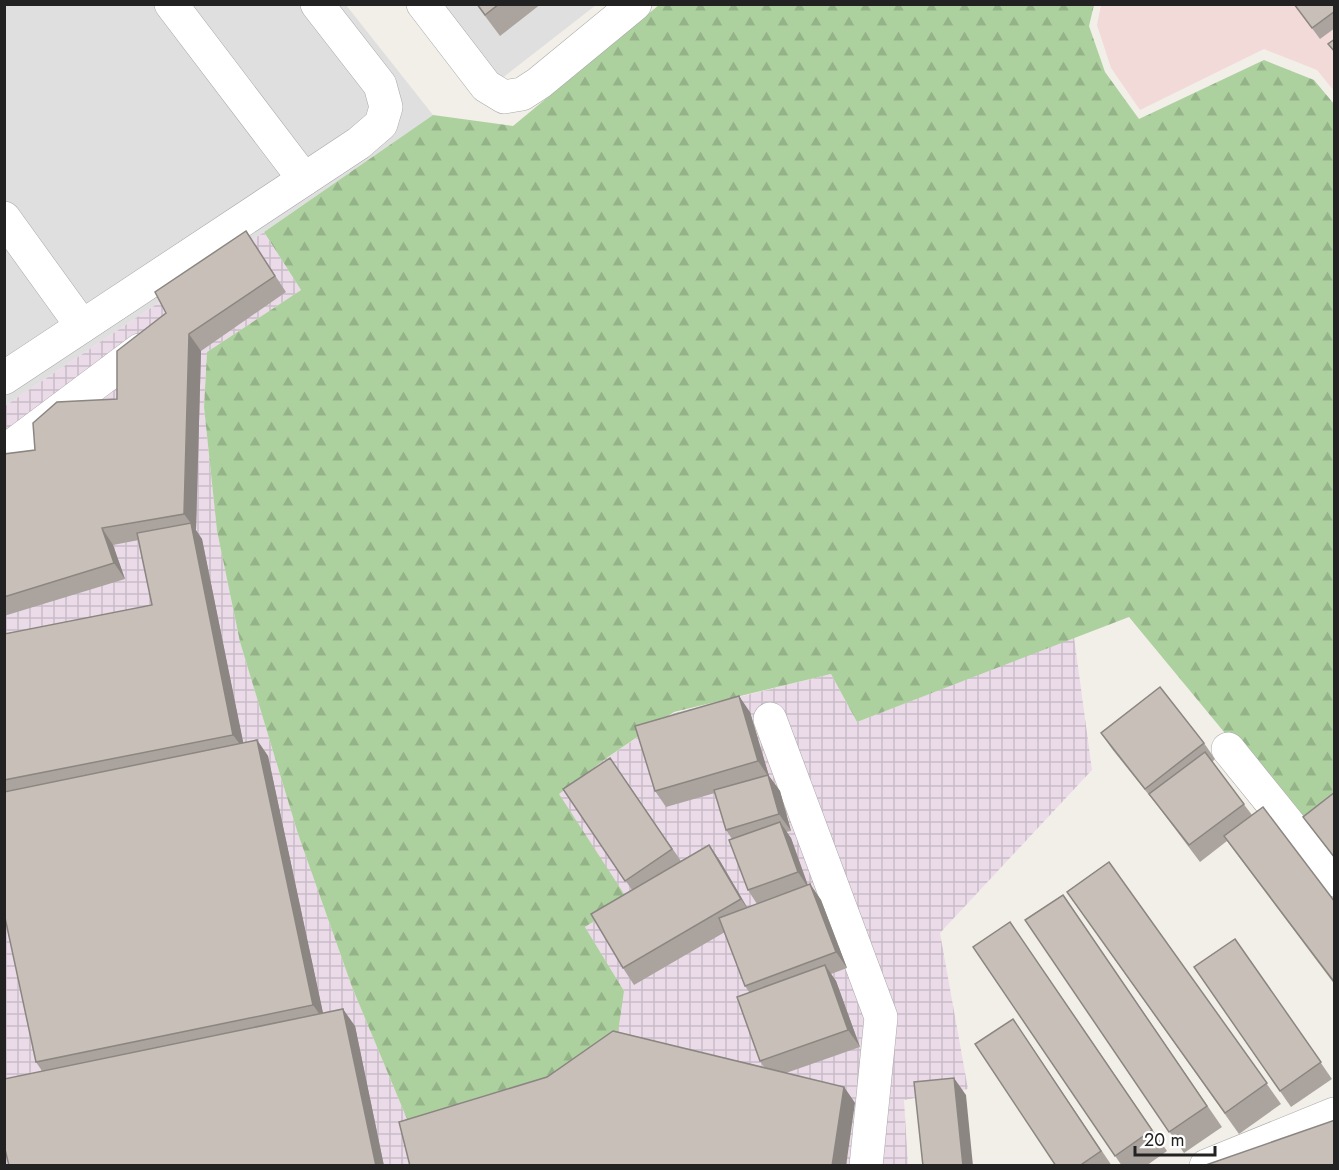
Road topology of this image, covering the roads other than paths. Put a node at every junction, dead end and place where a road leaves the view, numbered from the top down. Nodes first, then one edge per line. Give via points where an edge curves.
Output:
1 (171, 4) edge
2 (317, 4) edge
3 (423, 4) edge
4 (635, 4) edge
5 (304, 179) junction
6 (4, 218) edge
7 (82, 326) junction
8 (140, 350) edge
9 (4, 378) edge
10 (4, 452) edge
11 (770, 719) dead end
12 (1228, 749) dead end
13 (1335, 880) edge
14 (1335, 1114) edge
15 (866, 1166) edge
16 (1206, 1166) edge

1 - 5 street
2 - 5 street via 380,85 386,107 381,124
3 - 4 street via 486,86 504,97 522,94 539,83
5 - 7 street
6 - 7 street
7 - 9 street
8 - 10 street
11 - 15 street via 881,1017
12 - 13 street
14 - 16 street

